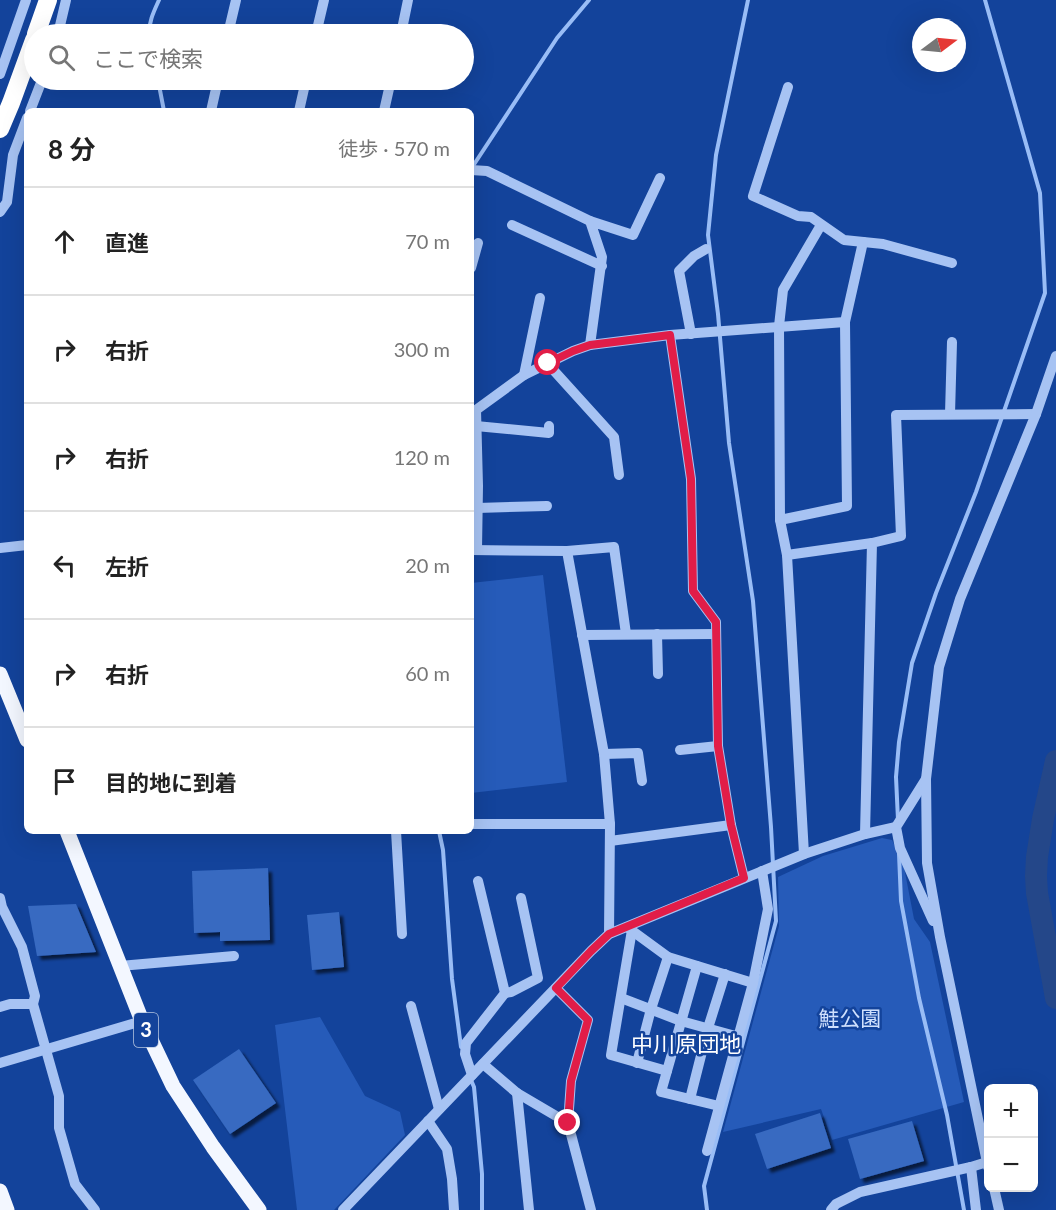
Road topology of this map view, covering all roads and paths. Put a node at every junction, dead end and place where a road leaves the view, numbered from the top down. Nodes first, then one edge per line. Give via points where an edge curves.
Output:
1 (26, 0) edge
2 (48, 0) edge
3 (66, 0) edge
4 (224, 0) edge
5 (324, 0) edge
6 (408, 0) edge
7 (236, 1) edge
8 (40, 24) edge
9 (60, 24) edge
10 (230, 24) edge
11 (318, 24) edge
12 (402, 24) edge
13 (24, 67) edge
14 (0, 74) edge
15 (788, 87) dead end
16 (38, 90) edge
17 (216, 90) edge
18 (304, 90) edge
19 (389, 90) edge
20 (31, 108) edge
21 (212, 108) edge
22 (300, 108) edge
23 (385, 108) edge
24 (24, 126) edge
25 (0, 129) edge
26 (474, 170) edge
27 (660, 178) dead end
28 (0, 212) edge
29 (590, 221) junction
30 (512, 225) dead end
31 (820, 225) junction
32 (863, 242) junction
33 (478, 243) dead end
34 (706, 249) dead end
35 (474, 257) edge
36 (952, 263) dead end
37 (602, 266) junction
38 (540, 298) dead end
39 (845, 322) junction
40 (779, 326) junction
41 (691, 334) junction
42 (670, 335) junction
43 (952, 342) dead end
44 (590, 345) junction
45 (1056, 356) edge
46 (548, 363) junction
47 (524, 375) junction
48 (474, 408) edge
49 (950, 414) junction
50 (1036, 414) junction
51 (474, 415) edge
52 (476, 426) junction
53 (549, 426) dead end
54 (619, 475) dead end
55 (474, 486) edge
56 (547, 506) dead end
57 (477, 508) junction
58 (780, 520) junction
59 (872, 543) junction
60 (24, 545) edge
61 (0, 548) edge
62 (474, 550) edge
63 (567, 551) junction
64 (787, 555) junction
65 (582, 634) junction
66 (626, 634) junction
67 (657, 634) junction
68 (716, 634) junction
69 (0, 674) edge
70 (658, 674) dead end
71 (24, 733) edge
72 (718, 746) junction
73 (681, 750) dead end
74 (604, 754) junction
75 (926, 779) junction
76 (642, 782) dead end
77 (474, 824) edge
78 (610, 824) junction
79 (731, 825) junction
80 (896, 827) junction
81 (68, 834) edge
82 (396, 834) edge
83 (865, 834) junction
84 (610, 841) junction
85 (804, 854) junction
86 (762, 871) junction
87 (744, 878) junction
88 (478, 881) dead end
89 (0, 898) edge
90 (521, 898) dead end
91 (629, 929) junction
92 (402, 934) dead end
93 (609, 934) junction
94 (940, 937) junction
95 (234, 956) dead end
96 (668, 957) junction
97 (120, 966) junction
98 (697, 966) junction
99 (725, 974) junction
100 (753, 983) junction
101 (556, 988) junction
102 (505, 993) junction
103 (621, 998) junction
104 (33, 1004) junction
105 (411, 1006) dead end
106 (0, 1007) edge
107 (651, 1009) junction
108 (142, 1021) junction
109 (681, 1021) junction
110 (708, 1028) junction
111 (739, 1036) junction
112 (45, 1050) junction
113 (0, 1063) edge
114 (637, 1063) junction
115 (483, 1064) junction
116 (667, 1071) junction
117 (472, 1075) junction
118 (517, 1093) junction
119 (690, 1099) junction
120 (719, 1106) junction
121 (439, 1109) junction
122 (428, 1121) junction
123 (568, 1123) junction
124 (984, 1145) edge
125 (707, 1151) dead end
126 (984, 1165) edge
127 (971, 1167) junction
128 (0, 1191) edge
129 (994, 1192) edge
130 (7, 1210) edge
131 (95, 1210) edge
132 (259, 1210) edge
133 (343, 1210) edge
134 (454, 1210) edge
135 (529, 1210) edge
136 (591, 1210) edge
137 (831, 1210) edge
138 (976, 1210) edge
139 (999, 1210) edge

1 - 14 street
2 - 8 highway
3 - 9 street
4 - 7 street
5 - 11 street
6 - 12 street
7 - 10 street
13 - 25 highway
15 - 31 street via 753,196 798,216 811,217
16 - 20 street
17 - 21 street
18 - 22 street
19 - 23 street
24 - 28 street via 13,155 7,202
26 - 29 street via 487,171
27 - 29 street via 633,236
29 - 37 street
30 - 37 street
31 - 32 street via 844,240
31 - 40 street via 783,290
32 - 36 street
32 - 39 street
33 - 35 street
34 - 41 street via 679,271
37 - 44 street
38 - 47 street
39 - 40 street
39 - 58 street via 847,506
40 - 41 street
40 - 58 street
41 - 42 street
42 - 44 street
42 - 68 street via 691,479 693,591 716,622
43 - 49 street
44 - 46 street
45 - 50 street
46 - 47 street
46 - 54 street via 614,438
47 - 48 street
49 - 50 street
49 - 59 street via 896,415 901,536
50 - 75 street via 956,610 939,668
51 - 52 street
52 - 53 street via 549,433
52 - 55 street
55 - 57 street
56 - 57 street
57 - 62 street
58 - 64 street
59 - 64 street
59 - 83 street
60 - 61 street
62 - 63 street
63 - 65 street
63 - 66 street via 614,547
64 - 85 street
65 - 66 street
65 - 74 street
66 - 67 street
67 - 68 street
67 - 70 street
68 - 72 street
69 - 71 main road
72 - 73 street
72 - 79 street
74 - 76 street via 638,753
74 - 78 street
75 - 80 street
75 - 94 street via 927,862
77 - 78 street
78 - 84 street
79 - 84 street
79 - 87 street
80 - 83 street
80 - 94 street via 900,848
81 - 97 main road, 3
82 - 92 street
83 - 85 street
84 - 93 street
85 - 86 street
86 - 87 street
86 - 100 street via 768,909
87 - 91 street
88 - 102 street
89 - 104 street via 22,947 35,996
90 - 102 street via 538,978
91 - 93 street
91 - 96 street
91 - 103 street
93 - 101 street
94 - 124 street
95 - 97 street
96 - 98 street
96 - 107 street
97 - 108 main road, 3
98 - 99 street
98 - 109 street
99 - 100 street
99 - 110 street
100 - 111 street
101 - 115 street
101 - 123 street via 588,1020 571,1081
102 - 117 street via 466,1043 465,1054
103 - 107 street
103 - 114 street via 611,1055
104 - 106 street
104 - 112 street
105 - 121 street
107 - 109 street
107 - 114 street
108 - 112 street
108 - 132 main road, 3 via 173,1086
109 - 110 street
109 - 116 street
110 - 111 street
110 - 119 street
111 - 120 street
112 - 113 street
112 - 131 street via 59,1096 59,1128 75,1184
114 - 116 street
115 - 117 street
115 - 118 street
116 - 119 street via 661,1092
117 - 121 street
118 - 123 street
118 - 135 street
119 - 120 street
120 - 125 street
121 - 122 street
122 - 133 street
122 - 134 street via 447,1149
123 - 136 street
126 - 127 street
127 - 137 street via 860,1192
127 - 138 street
128 - 130 main road
129 - 139 street

